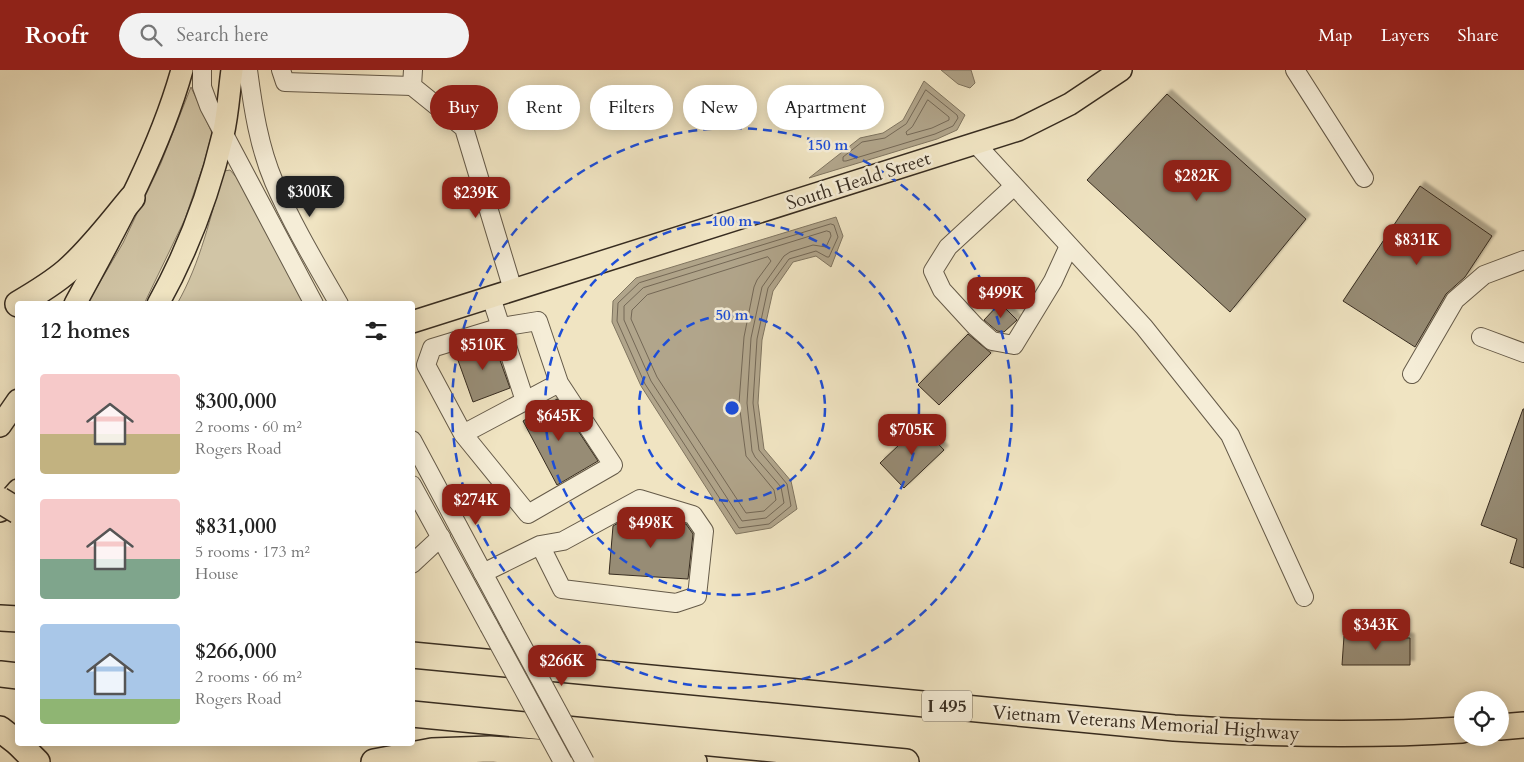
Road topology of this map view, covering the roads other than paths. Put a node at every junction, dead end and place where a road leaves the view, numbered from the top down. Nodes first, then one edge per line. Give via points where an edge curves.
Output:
1 (182, 70) edge
2 (202, 70) edge
3 (244, 70) edge
4 (282, 70) edge
5 (1121, 70) edge
6 (1294, 70) edge
7 (412, 78) edge
8 (223, 134) junction
9 (975, 143) junction
10 (1364, 178) dead end
11 (1014, 186) junction
12 (132, 198) junction
13 (1070, 246) junction
14 (1524, 260) edge
15 (513, 290) junction
16 (491, 297) junction
17 (23, 301) edge
18 (77, 301) edge
19 (160, 301) edge
20 (312, 301) edge
21 (337, 301) edge
22 (15, 305) edge
23 (0, 312) edge
24 (415, 321) edge
25 (501, 327) junction
26 (1481, 337) dead end
27 (1524, 353) edge
28 (1412, 374) dead end
29 (559, 383) junction
30 (525, 401) junction
31 (15, 404) edge
32 (15, 418) edge
33 (0, 426) edge
34 (463, 434) junction
35 (0, 435) edge
36 (415, 446) edge
37 (415, 489) edge
38 (15, 494) edge
39 (0, 500) edge
40 (15, 509) edge
41 (0, 511) edge
42 (15, 513) edge
43 (0, 524) edge
44 (441, 537) junction
45 (540, 545) junction
46 (415, 561) edge
47 (483, 573) junction
48 (1304, 597) dead end
49 (0, 618) edge
50 (15, 620) edge
51 (419, 655) edge
52 (0, 674) edge
53 (15, 676) edge
54 (415, 714) edge
55 (1524, 725) edge
56 (1509, 726) edge
57 (0, 730) edge
58 (1454, 730) edge
59 (15, 741) edge
60 (21, 746) edge
61 (37, 762) edge
62 (374, 762) edge
63 (563, 762) edge
64 (585, 762) edge
65 (694, 762) edge
66 (906, 762) edge

1 - 12 main road via 174,100
2 - 8 street via 202,87
3 - 8 main road
3 - 21 street via 274,181
4 - 7 street via 285,82
5 - 9 main road, South Heald Street via 1070,104 1018,130
6 - 10 street
7 - 15 street via 464,128
8 - 19 main road via 195,229
8 - 20 street
9 - 11 street
9 - 15 main road, South Heald Street
11 - 13 street
11 - 13 street via 948,247 933,271 942,290 975,326 992,341 1014,345
12 - 17 highway via 77,261
12 - 18 main road
13 - 48 street via 1144,327 1230,435
14 - 28 street via 1484,275 1455,300
15 - 16 main road, South Heald Street
16 - 24 main road, South Heald Street
16 - 25 street
22 - 23 highway
25 - 29 street via 538,321
25 - 30 street
25 - 34 street via 432,348 426,365
26 - 27 street
29 - 30 street
29 - 34 street via 613,465 528,514
30 - 34 street
31 - 33 main road
32 - 35 main road
36 - 47 street
37 - 44 street
38 - 41 main road
39 - 40 highway, bridge
42 - 43 main road
44 - 46 street
44 - 63 street, bridge
45 - 45 street via 562,541 640,499 693,515 704,532 697,596 676,603 562,589
45 - 47 street
47 - 64 street, bridge
49 - 50 highway
51 - 58 highway, Vietnam Veterans Memorial Highway / I 495 via 1182,728 1352,735
52 - 53 highway
54 - 66 highway
55 - 56 highway
57 - 59 highway
60 - 61 highway
62 - 65 highway via 432,751 490,749

